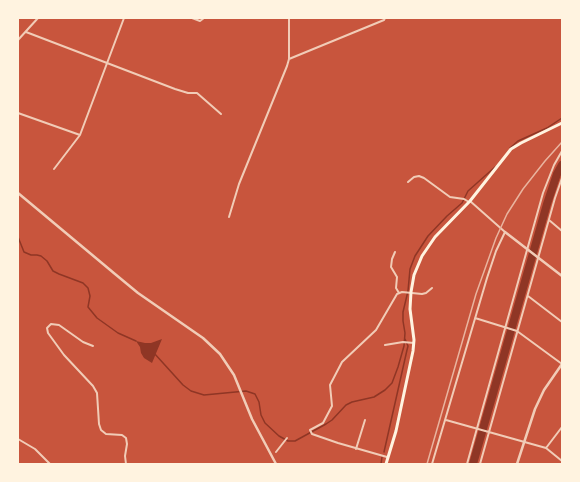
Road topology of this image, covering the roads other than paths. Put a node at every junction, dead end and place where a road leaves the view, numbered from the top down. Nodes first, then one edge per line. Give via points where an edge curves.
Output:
1 (37, 18) edge
2 (124, 18) edge
3 (192, 18) edge
4 (199, 18) edge
5 (204, 18) edge
6 (289, 18) edge
7 (385, 18) edge
8 (200, 21) junction
9 (26, 32) junction
10 (18, 40) edge
11 (289, 59) junction
12 (107, 63) junction
13 (18, 113) edge
14 (221, 114) dead end
15 (562, 123) edge
16 (80, 134) junction
17 (562, 151) edge
18 (54, 169) dead end
19 (562, 178) edge
20 (408, 182) dead end
21 (18, 193) edge
22 (470, 202) junction
23 (229, 217) dead end
24 (549, 220) junction
25 (562, 231) edge
26 (505, 232) junction
27 (529, 250) junction
28 (395, 252) dead end
29 (537, 257) junction
30 (562, 276) edge
31 (432, 288) dead end
32 (408, 292) junction
33 (399, 293) junction
34 (527, 296) junction
35 (475, 318) junction
36 (562, 322) edge
37 (506, 327) junction
38 (517, 331) junction
39 (414, 343) junction
40 (386, 345) dead end
41 (92, 346) dead end
42 (562, 364) edge
43 (365, 420) dead end
44 (445, 420) junction
45 (562, 427) edge
46 (477, 429) junction
47 (489, 432) junction
48 (287, 438) dead end
49 (18, 439) edge
50 (524, 442) junction
51 (546, 448) junction
52 (356, 449) junction
53 (276, 452) dead end
54 (388, 456) junction
55 (562, 461) edge
56 (50, 464) edge
57 (126, 464) edge
58 (276, 464) edge
59 (386, 464) edge
60 (432, 464) edge
61 (467, 464) edge
62 (480, 464) edge
63 (518, 464) edge

1 - 9 street
2 - 12 street
3 - 8 street
4 - 8 street
5 - 8 street
6 - 11 street
7 - 11 street
9 - 10 street
9 - 12 street
11 - 23 street via 239,184
12 - 14 street via 186,93 197,93
12 - 16 street
13 - 16 street
15 - 22 main road via 511,150
16 - 18 street
17 - 27 street via 547,182
19 - 24 street
20 - 22 street via 419,176 450,197
21 - 58 street via 123,281 203,338 217,351 234,375 252,418
22 - 26 street
22 - 32 main road via 438,232 427,247
24 - 25 street
24 - 29 street
26 - 27 street
26 - 35 street via 491,265
27 - 29 street
27 - 37 street
28 - 33 street via 391,267 397,277 396,288
29 - 30 street
29 - 34 street
31 - 32 street via 422,294
32 - 33 street
32 - 39 main road
33 - 52 street via 376,330 342,362 330,385 332,406 323,423 310,430 312,434
34 - 36 street
34 - 38 street
35 - 37 street
35 - 44 street
37 - 38 street
37 - 46 street
38 - 42 street
38 - 47 street
39 - 40 street
39 - 54 main road via 396,431
41 - 57 street via 59,325 51,324 47,328 48,334 67,359 97,393 99,424 102,430 106,434 122,435 126,438
42 - 50 street via 539,400
43 - 52 street
44 - 46 street
44 - 60 street
45 - 51 street
46 - 47 street
46 - 61 street
47 - 50 street
47 - 62 street
48 - 53 street
49 - 56 street via 35,449
50 - 51 street
50 - 63 street
51 - 55 street
52 - 54 street
54 - 59 main road

